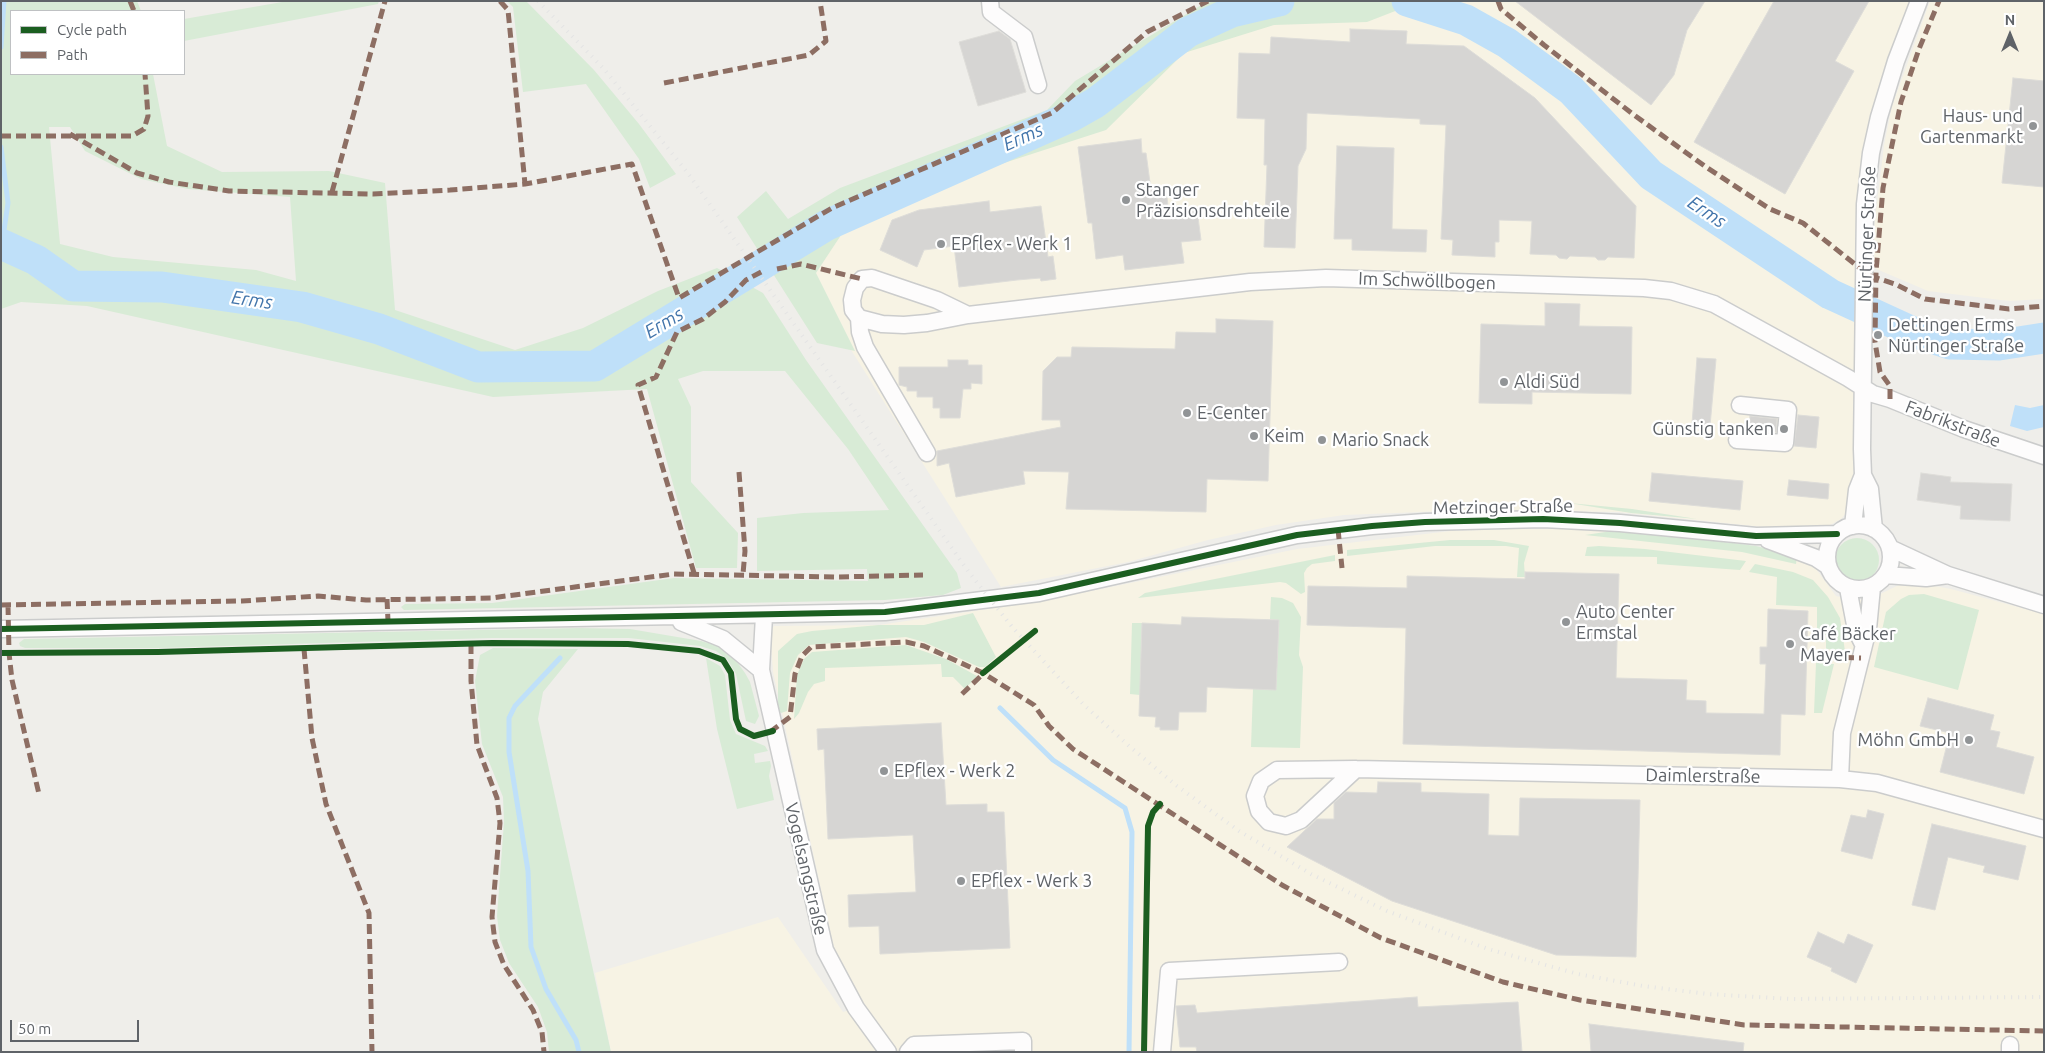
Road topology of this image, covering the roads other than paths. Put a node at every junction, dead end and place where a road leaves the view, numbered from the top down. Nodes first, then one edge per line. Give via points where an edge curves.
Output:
1 (990, 1) edge
2 (1919, 1) edge
3 (1038, 85) dead end
4 (968, 315) junction
5 (859, 318) junction
6 (1864, 389) junction
7 (1740, 405) dead end
8 (1738, 440) dead end
9 (927, 453) dead end
10 (2044, 456) edge
11 (1863, 475) junction
12 (1852, 526) junction
13 (1874, 529) junction
14 (1837, 534) junction
15 (1756, 536) junction
16 (1890, 548) junction
17 (1828, 566) junction
18 (1886, 575) junction
19 (1948, 575) junction
20 (1872, 587) junction
21 (1848, 588) junction
22 (2044, 604) edge
23 (764, 616) junction
24 (666, 617) junction
25 (1, 629) edge
26 (1863, 644) junction
27 (761, 670) junction
28 (1356, 770) junction
29 (1840, 779) junction
30 (2044, 829) edge
31 (1339, 962) dead end
32 (888, 1052) edge
33 (908, 1052) edge
34 (1023, 1052) edge
35 (1162, 1052) edge

1 - 3 street via 991,12 1024,37
2 - 6 street, Nürtinger Straße via 1887,89 1873,141 1865,204
4 - 5 street, Im Schwöllbogen via 904,325
4 - 5 street via 937,300 872,278 862,280 855,288 853,310
4 - 6 street, Im Schwöllbogen via 1250,282 1326,278 1644,288 1671,291 1714,304
5 - 9 street via 864,347
6 - 10 street, Fabrikstraße via 1964,429
6 - 11 street, Nürtinger Straße
7 - 8 street via 1788,410 1785,443
11 - 12 street, Nürtinger Straße via 1857,490
11 - 13 street, Nürtinger Straße via 1870,489
12 - 13 street
12 - 14 street, Metzinger Straße
13 - 16 street
14 - 15 street, Metzinger Straße
14 - 17 street via 1829,547
15 - 17 street, Metzinger Straße via 1816,558
15 - 23 street, Metzinger Straße via 1590,521 1514,519 1372,526 1297,535 1008,598 886,612
16 - 18 street via 1891,562
16 - 19 street
17 - 21 street, Metzinger Straße via 1838,582
18 - 19 street via 1926,578
18 - 20 street
19 - 22 street
20 - 21 street
20 - 26 street via 1868,629
21 - 26 street via 1856,630
23 - 24 street, Metzinger Straße
23 - 27 street, Vogelsangstraße
24 - 25 street, Metzinger Straße
24 - 27 street via 723,639
26 - 29 street via 1842,733
27 - 32 street, Vogelsangstraße via 825,950 856,1008
28 - 28 street, Daimlerstraße via 1302,820 1286,826 1269,822 1259,811 1255,796 1261,781 1277,770
28 - 29 street, Daimlerstraße
29 - 30 street, Daimlerstraße via 1886,785
31 - 35 street via 1170,971
33 - 34 street via 914,1045 1023,1041

